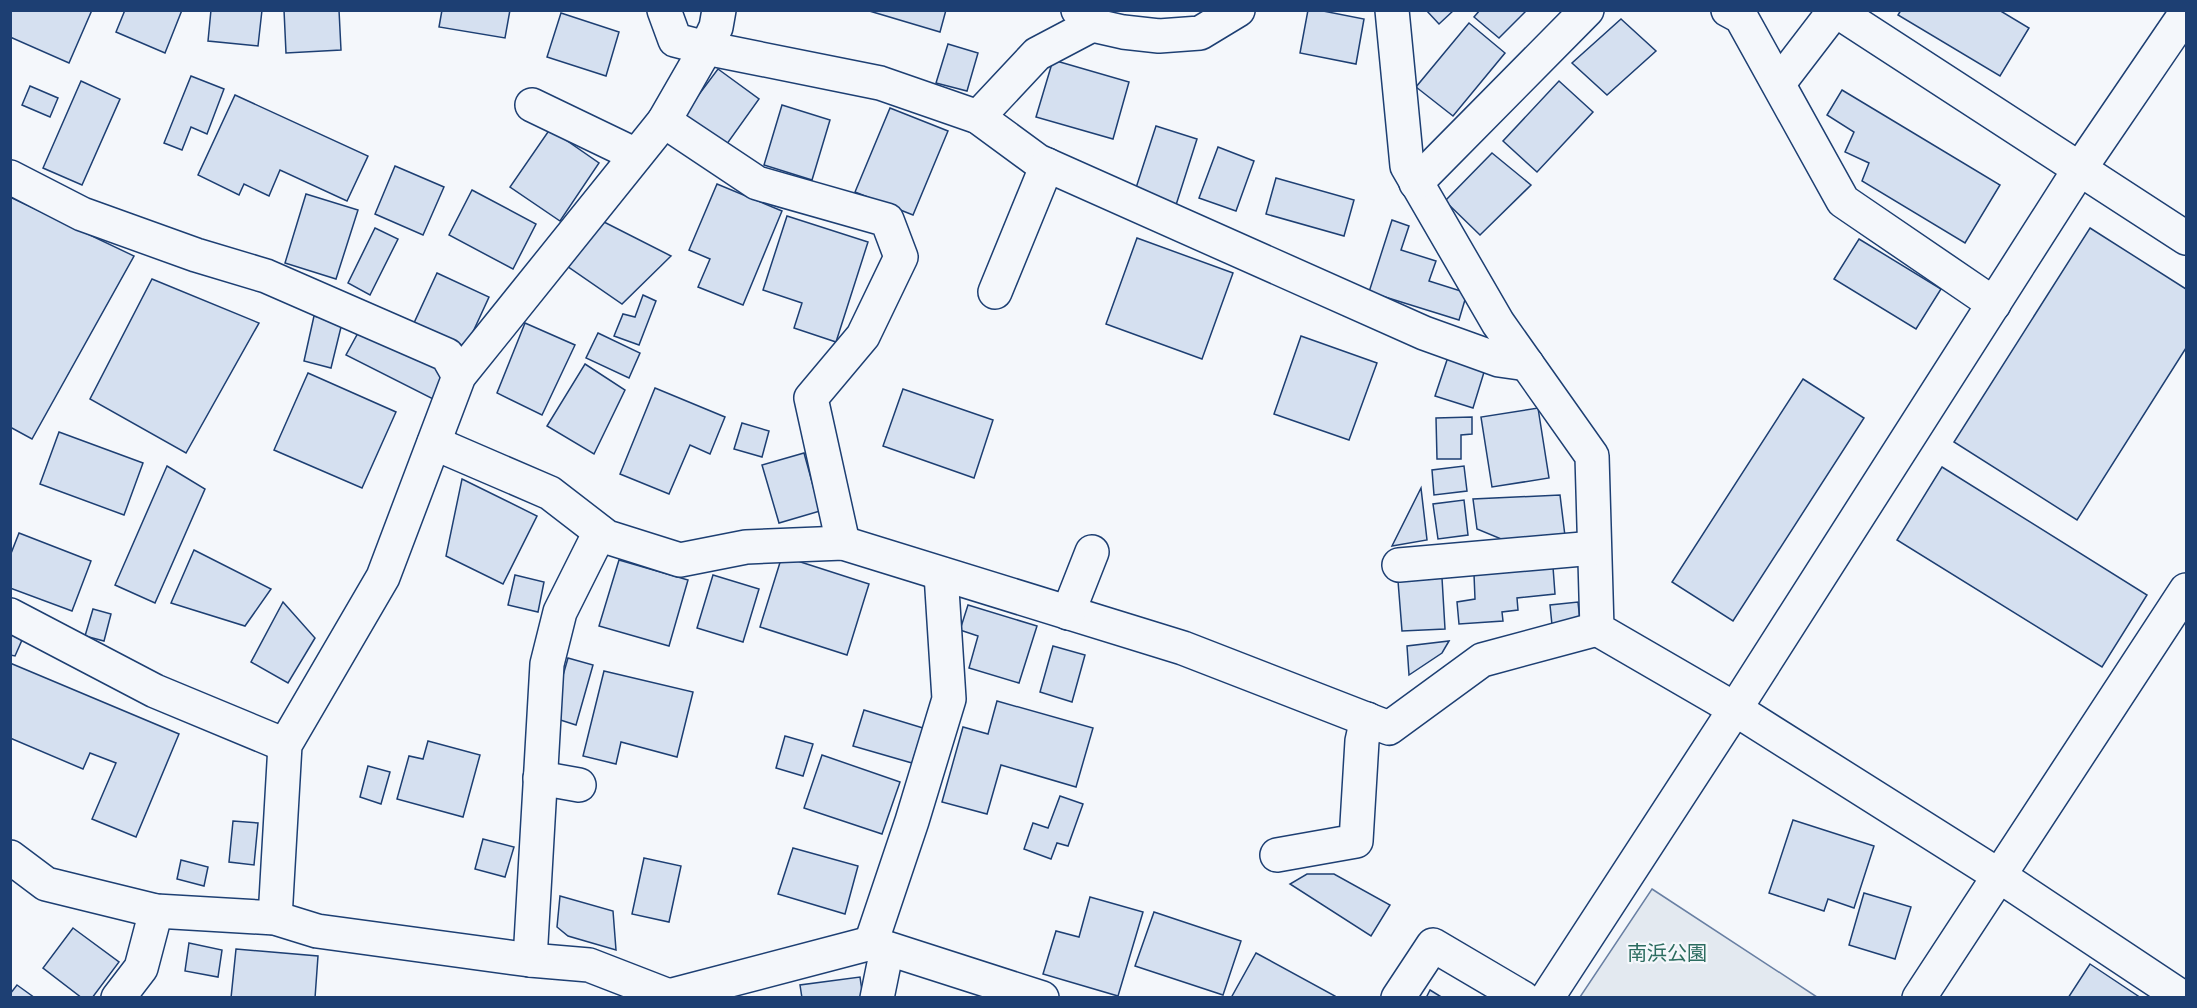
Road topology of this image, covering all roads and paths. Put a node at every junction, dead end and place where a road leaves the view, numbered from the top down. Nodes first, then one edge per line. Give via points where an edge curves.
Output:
1 (664, 10) edge
2 (719, 10) edge
3 (1238, 10) edge
4 (1392, 10) edge
5 (1587, 10) edge
6 (1728, 10) edge
7 (1835, 10) edge
8 (2187, 13) edge
9 (1085, 18) edge
10 (706, 48) junction
11 (1779, 83) junction
12 (532, 105) dead end
13 (978, 117) junction
14 (664, 121) junction
15 (636, 155) junction
16 (1047, 165) junction
17 (2079, 170) junction
18 (10, 177) edge
19 (1416, 183) junction
20 (2187, 238) edge
21 (995, 292) dead end
22 (1994, 303) junction
23 (1527, 364) junction
24 (459, 376) junction
25 (434, 443) junction
26 (600, 532) junction
27 (843, 543) junction
28 (1594, 548) junction
29 (1092, 552) dead end
30 (1399, 566) dead end
31 (941, 574) junction
32 (2187, 590) edge
33 (1068, 613) junction
34 (10, 615) edge
35 (1597, 630) junction
36 (1735, 709) junction
37 (1367, 719) junction
38 (285, 745) junction
39 (540, 778) junction
40 (579, 785) dead end
41 (1277, 855) dead end
42 (10, 857) edge
43 (1998, 875) junction
44 (156, 911) junction
45 (275, 918) junction
46 (879, 946) junction
47 (530, 960) junction
48 (668, 997) edge
49 (118, 998) edge
50 (877, 998) edge
51 (1042, 998) edge
52 (1398, 998) edge
53 (1523, 998) edge
54 (1547, 998) edge
55 (1919, 998) edge
56 (2183, 998) edge

1 - 10 street via 675,40
2 - 10 street
3 - 9 street via 1200,33 1159,36 1123,32
4 - 19 street via 1407,166
5 - 19 street
6 - 11 street via 1741,17
7 - 11 street
7 - 17 street
8 - 17 street
9 - 13 street via 1037,54
10 - 13 street via 880,83
10 - 14 street
11 - 22 street via 1843,201
12 - 15 street
13 - 16 street
14 - 15 street
14 - 27 street via 757,183 887,220 901,257 863,336 811,398
15 - 24 street
16 - 21 street
16 - 23 street via 1424,333 1499,360
17 - 20 street
17 - 22 street
18 - 24 street via 82,214 266,276 447,355
19 - 23 street via 1498,323
22 - 36 street
23 - 28 street via 1592,456
24 - 25 street
25 - 26 street via 550,494
25 - 38 street via 383,577
26 - 27 street via 680,560 746,547
26 - 39 street via 560,612 547,664
27 - 31 street
28 - 30 street
28 - 35 street
29 - 33 street
31 - 33 street
31 - 46 street via 949,699
32 - 43 street
33 - 37 street via 1182,648
34 - 38 street via 155,691
35 - 36 street
35 - 37 street via 1482,660 1389,728
36 - 43 street
36 - 54 street
37 - 41 street via 1362,741 1356,841
38 - 45 street
39 - 40 street
39 - 47 street
42 - 44 street via 46,884
43 - 55 street
43 - 56 street
44 - 45 street
44 - 49 street via 141,968
45 - 47 street via 317,931
46 - 48 street
46 - 50 street
46 - 51 street
47 - 48 street via 589,965
52 - 53 street via 1433,945

